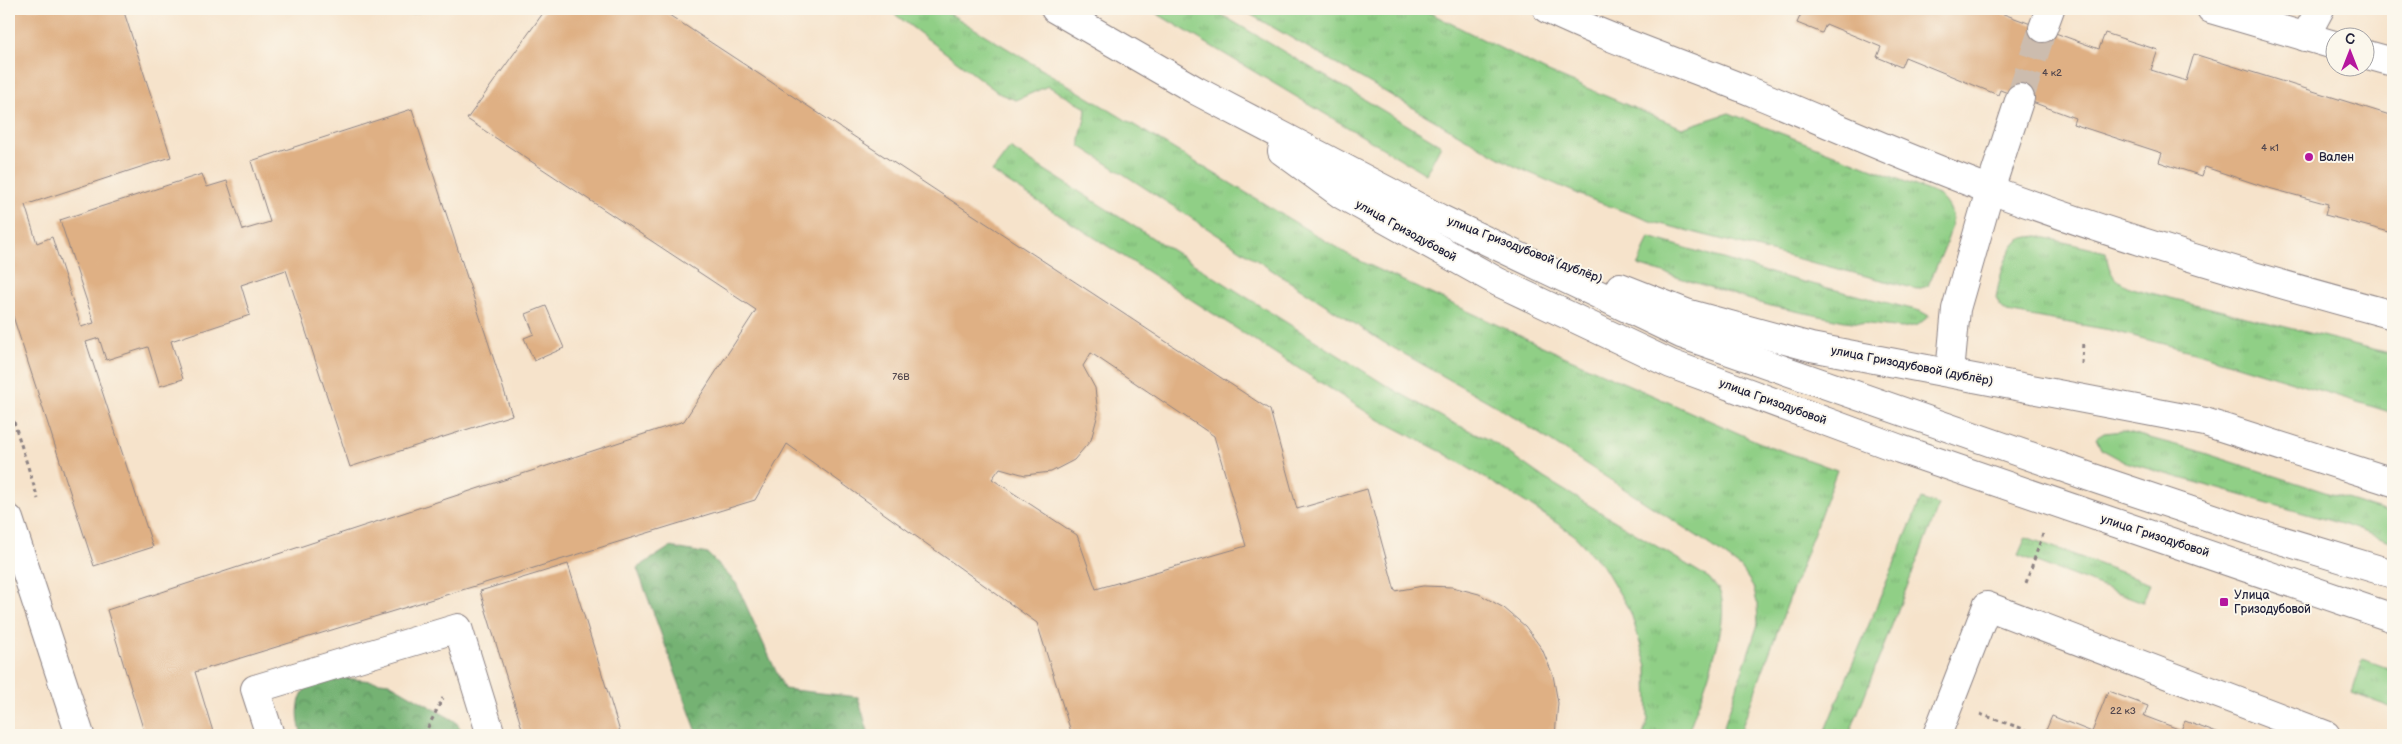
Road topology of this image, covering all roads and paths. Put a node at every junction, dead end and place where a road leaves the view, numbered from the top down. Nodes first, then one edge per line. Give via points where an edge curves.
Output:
1 (1055, 9) edge
2 (1547, 9) edge
3 (2211, 9) edge
4 (2320, 9) edge
5 (2305, 36) junction
6 (2324, 42) edge
7 (2374, 57) edge
8 (2393, 62) edge
9 (1197, 91) junction
10 (2020, 98) tunnel mouth
11 (1990, 190) junction
12 (1439, 218) junction
13 (2393, 315) edge
14 (1950, 373) junction
15 (2393, 482) edge
16 (9, 519) edge
17 (2393, 574) edge
18 (2393, 618) edge
19 (1950, 703) junction
20 (80, 735) edge
21 (270, 735) edge
22 (491, 735) edge
23 (1937, 735) edge
24 (2041, 735) edge
25 (2326, 735) edge

1 - 9 street, улица Гризодубовой
2 - 11 street
3 - 5 street
4 - 5 street
5 - 6 street
7 - 8 street
9 - 12 street, улица Гризодубовой
9 - 18 street, улица Гризодубовой via 1342,194 1498,282 1671,364 1900,449
10 - 11 street
11 - 13 street via 2286,286
11 - 14 street via 1956,309
12 - 14 street, улица Гризодубовой (дублёр) via 1519,246 1686,313 1811,347
12 - 17 street, улица Гризодубовой via 1681,334 2087,476
14 - 15 street, улица Гризодубовой (дублёр) via 2205,422
16 - 20 street
19 - 23 street
19 - 24 path
19 - 25 street via 1987,606
21 - 22 street via 256,689 458,628

